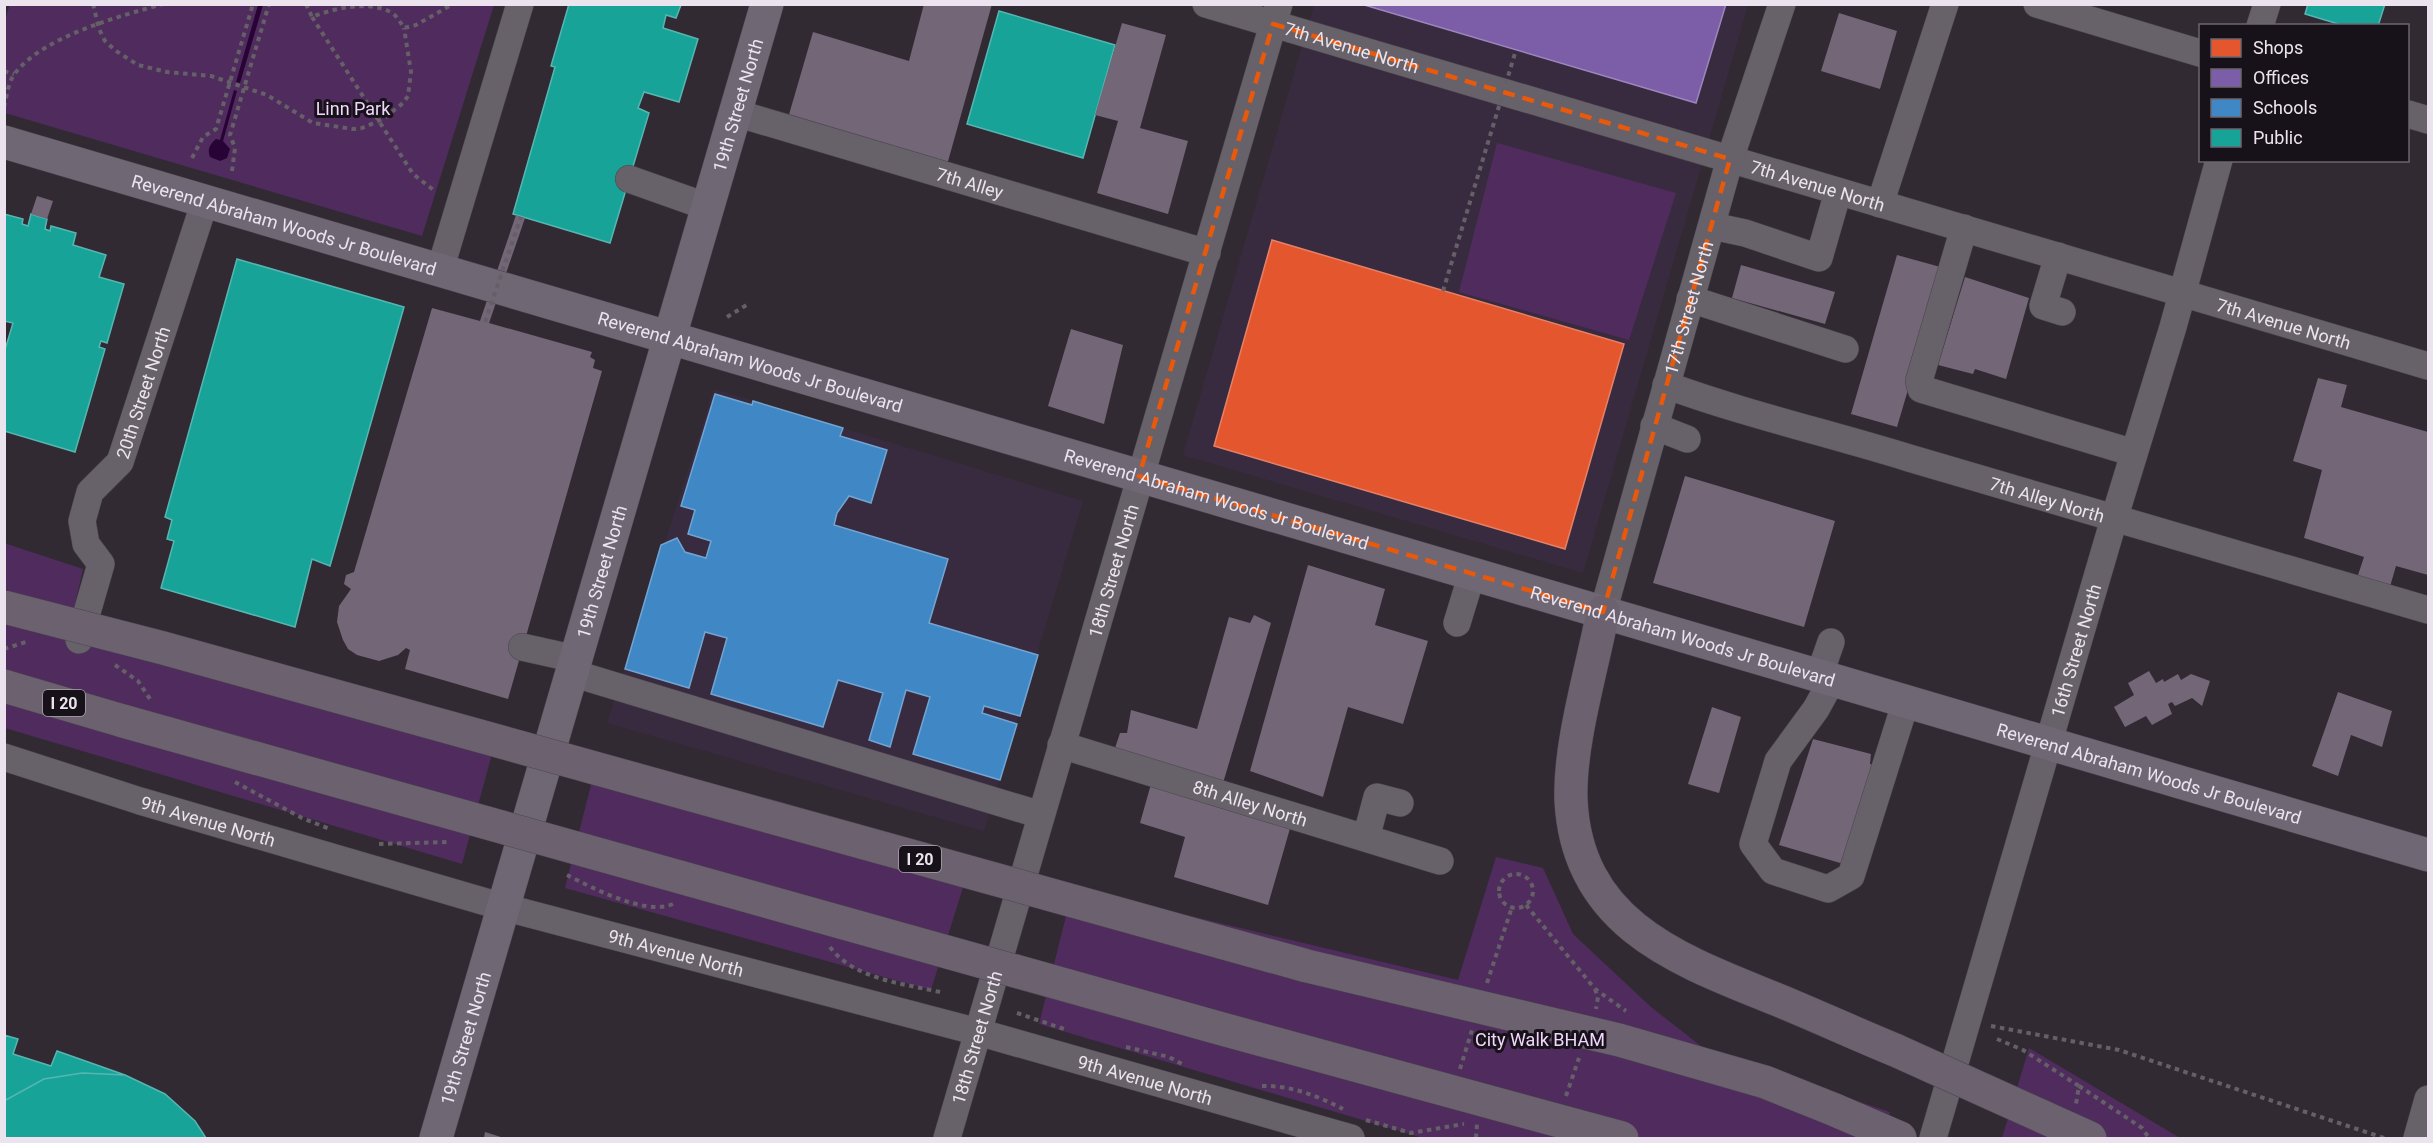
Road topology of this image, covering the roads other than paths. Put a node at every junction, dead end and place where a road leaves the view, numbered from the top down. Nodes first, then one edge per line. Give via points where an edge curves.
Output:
1 (520, 4) edge
2 (767, 4) edge
3 (1206, 4) edge
4 (1782, 4) edge
5 (1945, 4) edge
6 (2037, 4) edge
7 (2267, 4) edge
8 (1276, 14) edge
9 (2261, 24) edge
10 (2199, 53) edge
11 (735, 113) junction
12 (2409, 114) edge
13 (2428, 120) edge
14 (4, 142) edge
15 (1730, 159) junction
16 (2218, 162) edge
17 (629, 179) dead end
18 (1838, 192) junction
19 (205, 201) junction
20 (1880, 204) junction
21 (708, 207) junction
22 (1712, 226) junction
23 (1964, 228) junction
24 (1207, 253) junction
25 (2058, 256) junction
26 (440, 270) junction
27 (2182, 292) junction
28 (1690, 299) junction
29 (2062, 312) dead end
30 (669, 337) junction
31 (1845, 349) dead end
32 (2428, 366) edge
33 (1666, 385) junction
34 (1654, 426) junction
35 (1687, 439) dead end
36 (2134, 453) junction
37 (1139, 476) junction
38 (2114, 519) junction
39 (1472, 574) junction
40 (4, 607) edge
41 (2428, 610) edge
42 (1603, 612) junction
43 (1457, 623) dead end
44 (79, 640) dead end
45 (1831, 642) dead end
46 (522, 647) dead end
47 (574, 666) junction
48 (1826, 678) junction
49 (4, 686) edge
50 (1906, 701) junction
51 (2049, 743) junction
52 (1061, 745) junction
53 (4, 757) edge
54 (1400, 803) dead end
55 (1041, 815) junction
56 (1366, 838) junction
57 (2428, 855) edge
58 (1440, 861) dead end
59 (503, 906) junction
60 (978, 1032) junction
61 (2428, 1099) edge
62 (1352, 1123) edge
63 (2082, 1125) edge
64 (436, 1138) edge
65 (947, 1138) edge
66 (1622, 1138) edge
67 (1900, 1138) edge
68 (1933, 1138) edge
69 (2417, 1138) edge

1 - 26 street
2 - 11 main road, 19th Street North
3 - 8 street, 7th Avenue North
4 - 15 street, 17th Street North
5 - 20 street
6 - 10 street
7 - 9 street
8 - 15 street, 7th Avenue North
8 - 24 street, 18th Street North
11 - 21 main road, 19th Street North
11 - 24 street, 7th Alley
12 - 13 street
14 - 19 main road, Reverend Abraham Woods Jr Boulevard
15 - 18 street, 7th Avenue North
15 - 22 street, 17th Street North
16 - 27 street, 16th Street North
17 - 21 street
18 - 20 street, 7th Avenue North
18 - 22 street via 1819,258
19 - 26 main road, Reverend Abraham Woods Jr Boulevard
19 - 44 street, 20th Street North via 120,462 90,492 82,521 86,544 101,564
20 - 23 street, 7th Avenue North
21 - 30 main road, 19th Street North
22 - 28 street, 17th Street North
23 - 25 street, 7th Avenue North
23 - 36 street via 1919,381 1921,389
24 - 37 street, 18th Street North
25 - 27 street, 7th Avenue North
25 - 29 street via 2043,306
26 - 30 main road, Reverend Abraham Woods Jr Boulevard
27 - 32 street, 7th Avenue North
27 - 36 street, 16th Street North
28 - 31 street
28 - 33 street, 17th Street North
30 - 37 main road, Reverend Abraham Woods Jr Boulevard
30 - 47 main road, 19th Street North
33 - 34 street, 17th Street North
33 - 38 street, 7th Alley North
34 - 35 street
34 - 42 street, 17th Street North
36 - 38 street, 16th Street North
37 - 39 main road, Reverend Abraham Woods Jr Boulevard
37 - 52 street, 18th Street North
38 - 41 street, 7th Alley North
38 - 51 street, 16th Street North
39 - 42 main road, Reverend Abraham Woods Jr Boulevard
39 - 43 street
40 - 67 highway, I 20, bridge via 1307,966 1619,1040 1765,1082
42 - 48 main road, Reverend Abraham Woods Jr Boulevard
42 - 63 highway, bridge via 1573,765 1571,800 1575,832 1587,870 1611,907 1641,935 1706,972
45 - 48 street
46 - 47 street
47 - 55 street
47 - 59 main road, 19th Street North
48 - 50 main road, Reverend Abraham Woods Jr Boulevard
48 - 50 street via 1816,709 1778,761 1754,844 1773,871 1828,890 1851,876
49 - 66 highway, I 20, bridge
50 - 51 main road, Reverend Abraham Woods Jr Boulevard
51 - 57 main road, Reverend Abraham Woods Jr Boulevard
51 - 68 street, 16th Street North
52 - 55 street, 18th Street North
52 - 56 street, 8th Alley North
53 - 59 street, 9th Avenue North via 140,801
54 - 56 street via 1377,797
55 - 60 street, 18th Street North
56 - 58 street, 8th Alley North
59 - 60 street, 9th Avenue North
59 - 64 main road, 19th Street North
60 - 62 street, 9th Avenue North
60 - 65 street, 18th Street North
61 - 69 street

